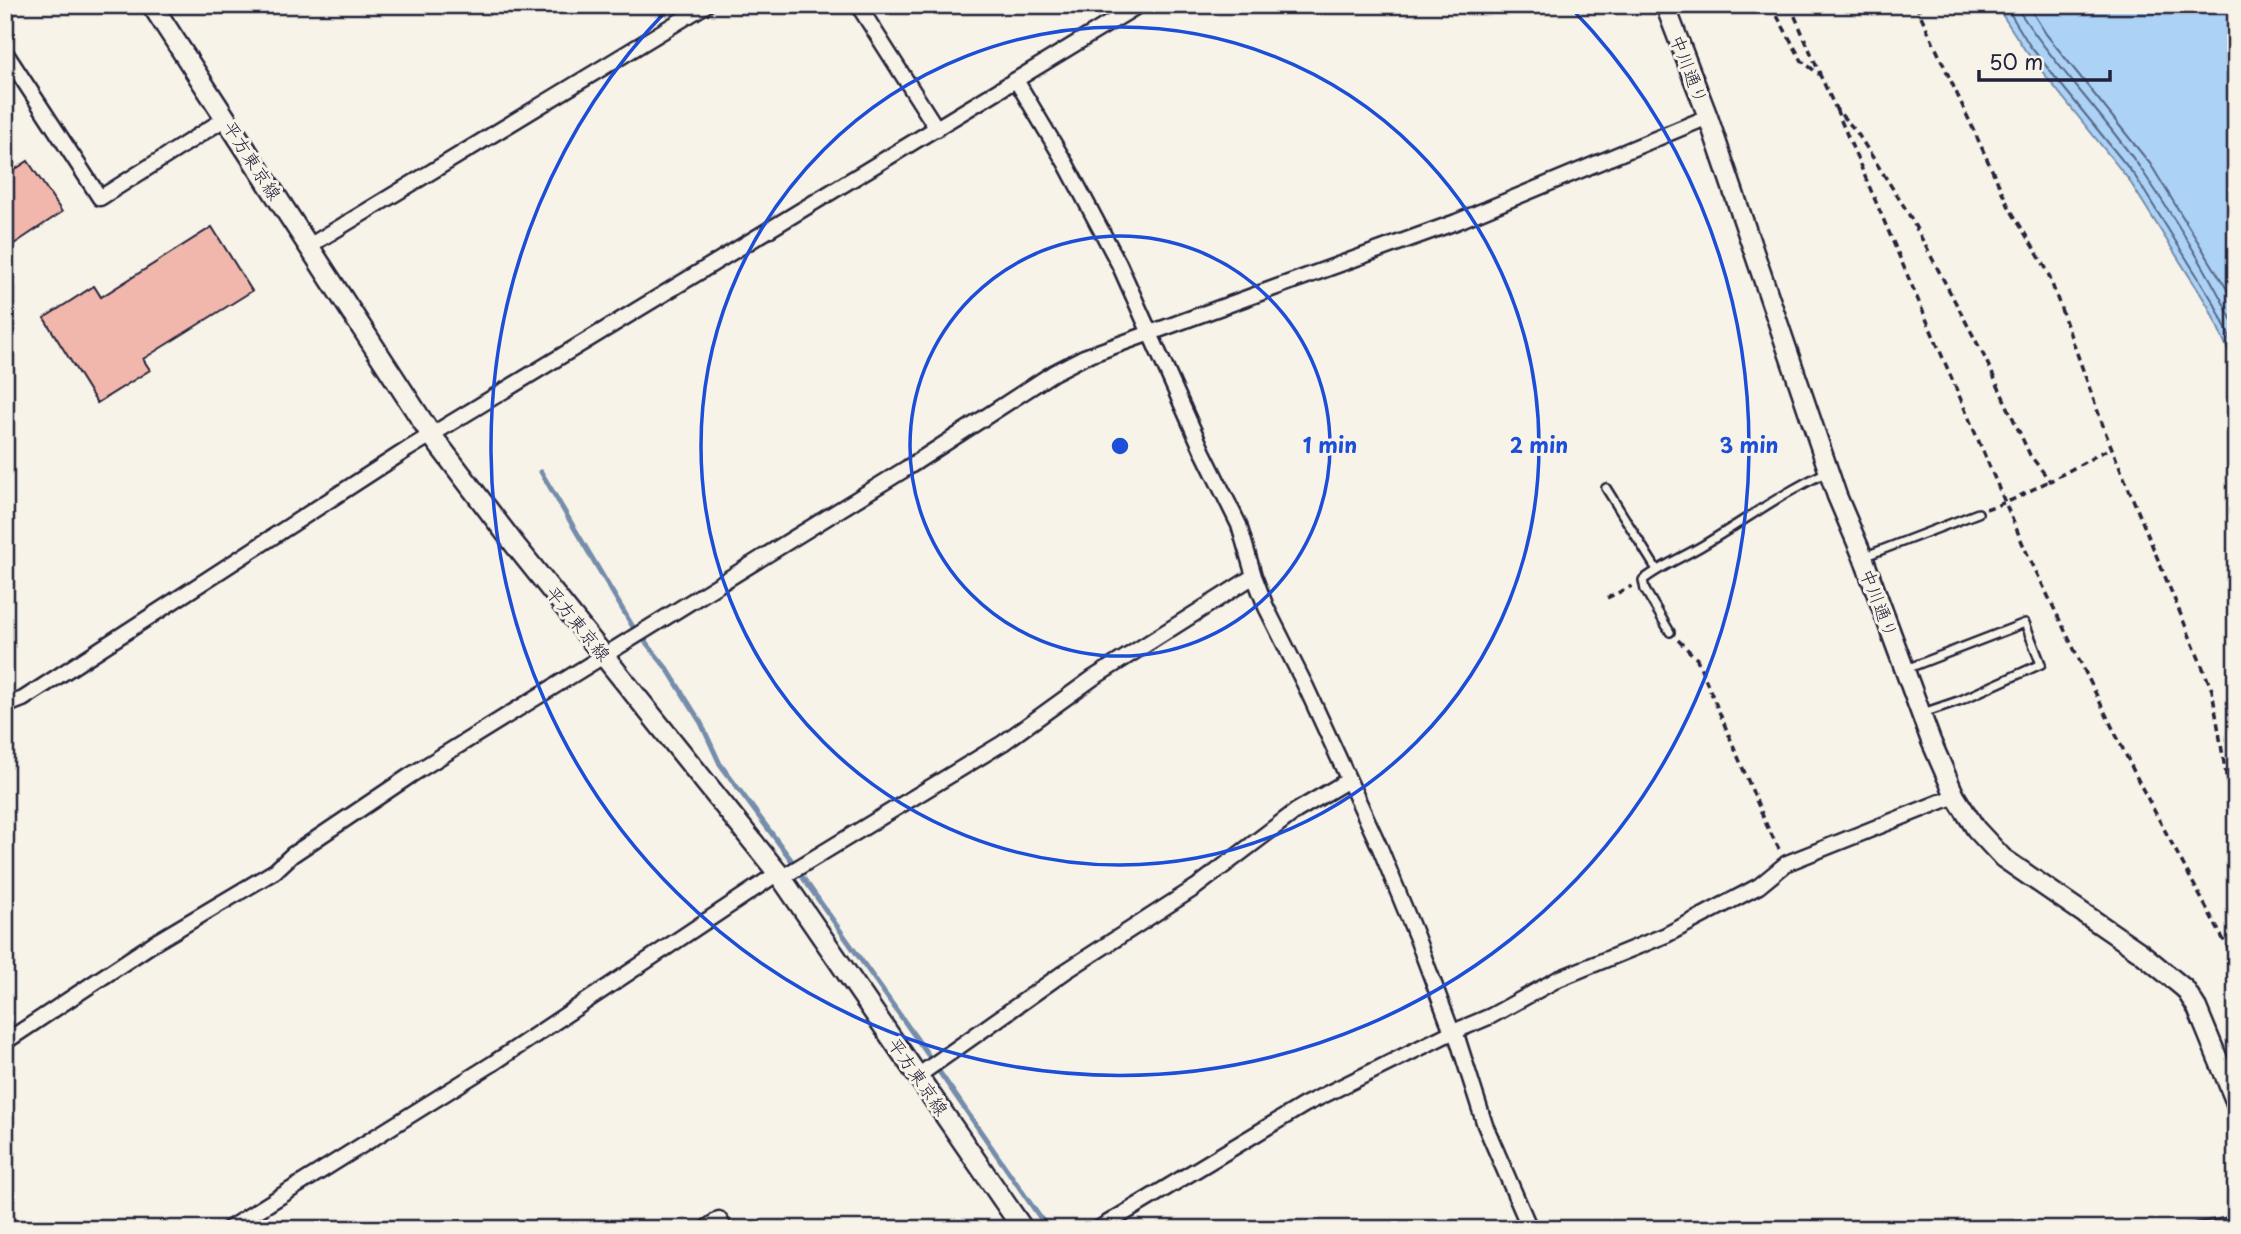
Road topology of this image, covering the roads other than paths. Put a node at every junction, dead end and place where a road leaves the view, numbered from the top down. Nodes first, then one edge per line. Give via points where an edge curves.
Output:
1 (152, 5) edge
2 (706, 5) edge
3 (858, 5) edge
4 (1139, 5) edge
5 (1665, 5) edge
6 (5, 52) edge
7 (1016, 80) junction
8 (1708, 117) junction
9 (226, 118) junction
10 (937, 129) junction
11 (309, 246) junction
12 (1151, 333) junction
13 (432, 436) junction
14 (1828, 472) junction
15 (1606, 488) dead end
16 (1978, 513) dead end
17 (1863, 557) junction
18 (1657, 570) junction
19 (1254, 576) junction
20 (1670, 632) road end
21 (606, 656) junction
22 (1905, 669) junction
23 (5, 706) edge
24 (1921, 714) junction
25 (1347, 781) junction
26 (1955, 796) junction
27 (779, 875) junction
28 (1454, 1031) junction
29 (5, 1042) edge
30 (919, 1075) junction
31 (2236, 1102) edge
32 (2236, 1221) edge
33 (228, 1229) edge
34 (705, 1229) edge
35 (725, 1229) edge
36 (1023, 1229) edge
37 (1098, 1229) edge
38 (1531, 1229) edge
39 (2188, 1229) edge

1 - 9 main road, 平方東京線
2 - 11 street
3 - 10 street
4 - 7 street
5 - 8 street, 中川通り
6 - 9 street via 100,198
7 - 10 street
7 - 12 street via 1066,164
8 - 12 street via 1456,222
8 - 14 street, 中川通り
9 - 11 main road, 平方東京線
10 - 13 street
11 - 13 main road, 平方東京線
12 - 19 street via 1239,525
12 - 21 street via 1053,373
13 - 21 main road, 平方東京線
13 - 23 street via 23,699
14 - 17 street, 中川通り
14 - 18 lane via 1790,489
15 - 18 lane
16 - 17 lane
17 - 22 street, 中川通り
18 - 20 lane via 1643,580
19 - 25 street
19 - 27 street via 1093,678 1003,743
21 - 27 main road, 平方東京線
21 - 29 street via 411,775 275,871 154,943
22 - 24 street, 中川通り
22 - 24 lane via 2025,623 2041,664
24 - 26 street, 中川通り
25 - 28 street
25 - 30 street via 1296,811 1196,887 1066,971
26 - 28 street via 1787,863 1759,886 1666,935 1558,979
26 - 31 street, 中川通り via 1980,835 2003,858 2140,951 2185,989
27 - 30 main road, 平方東京線
27 - 33 street via 492,1064
28 - 37 street via 1304,1105
28 - 38 street via 1485,1125
30 - 36 main road, 平方東京線
32 - 39 lane
34 - 35 street via 719,1219

